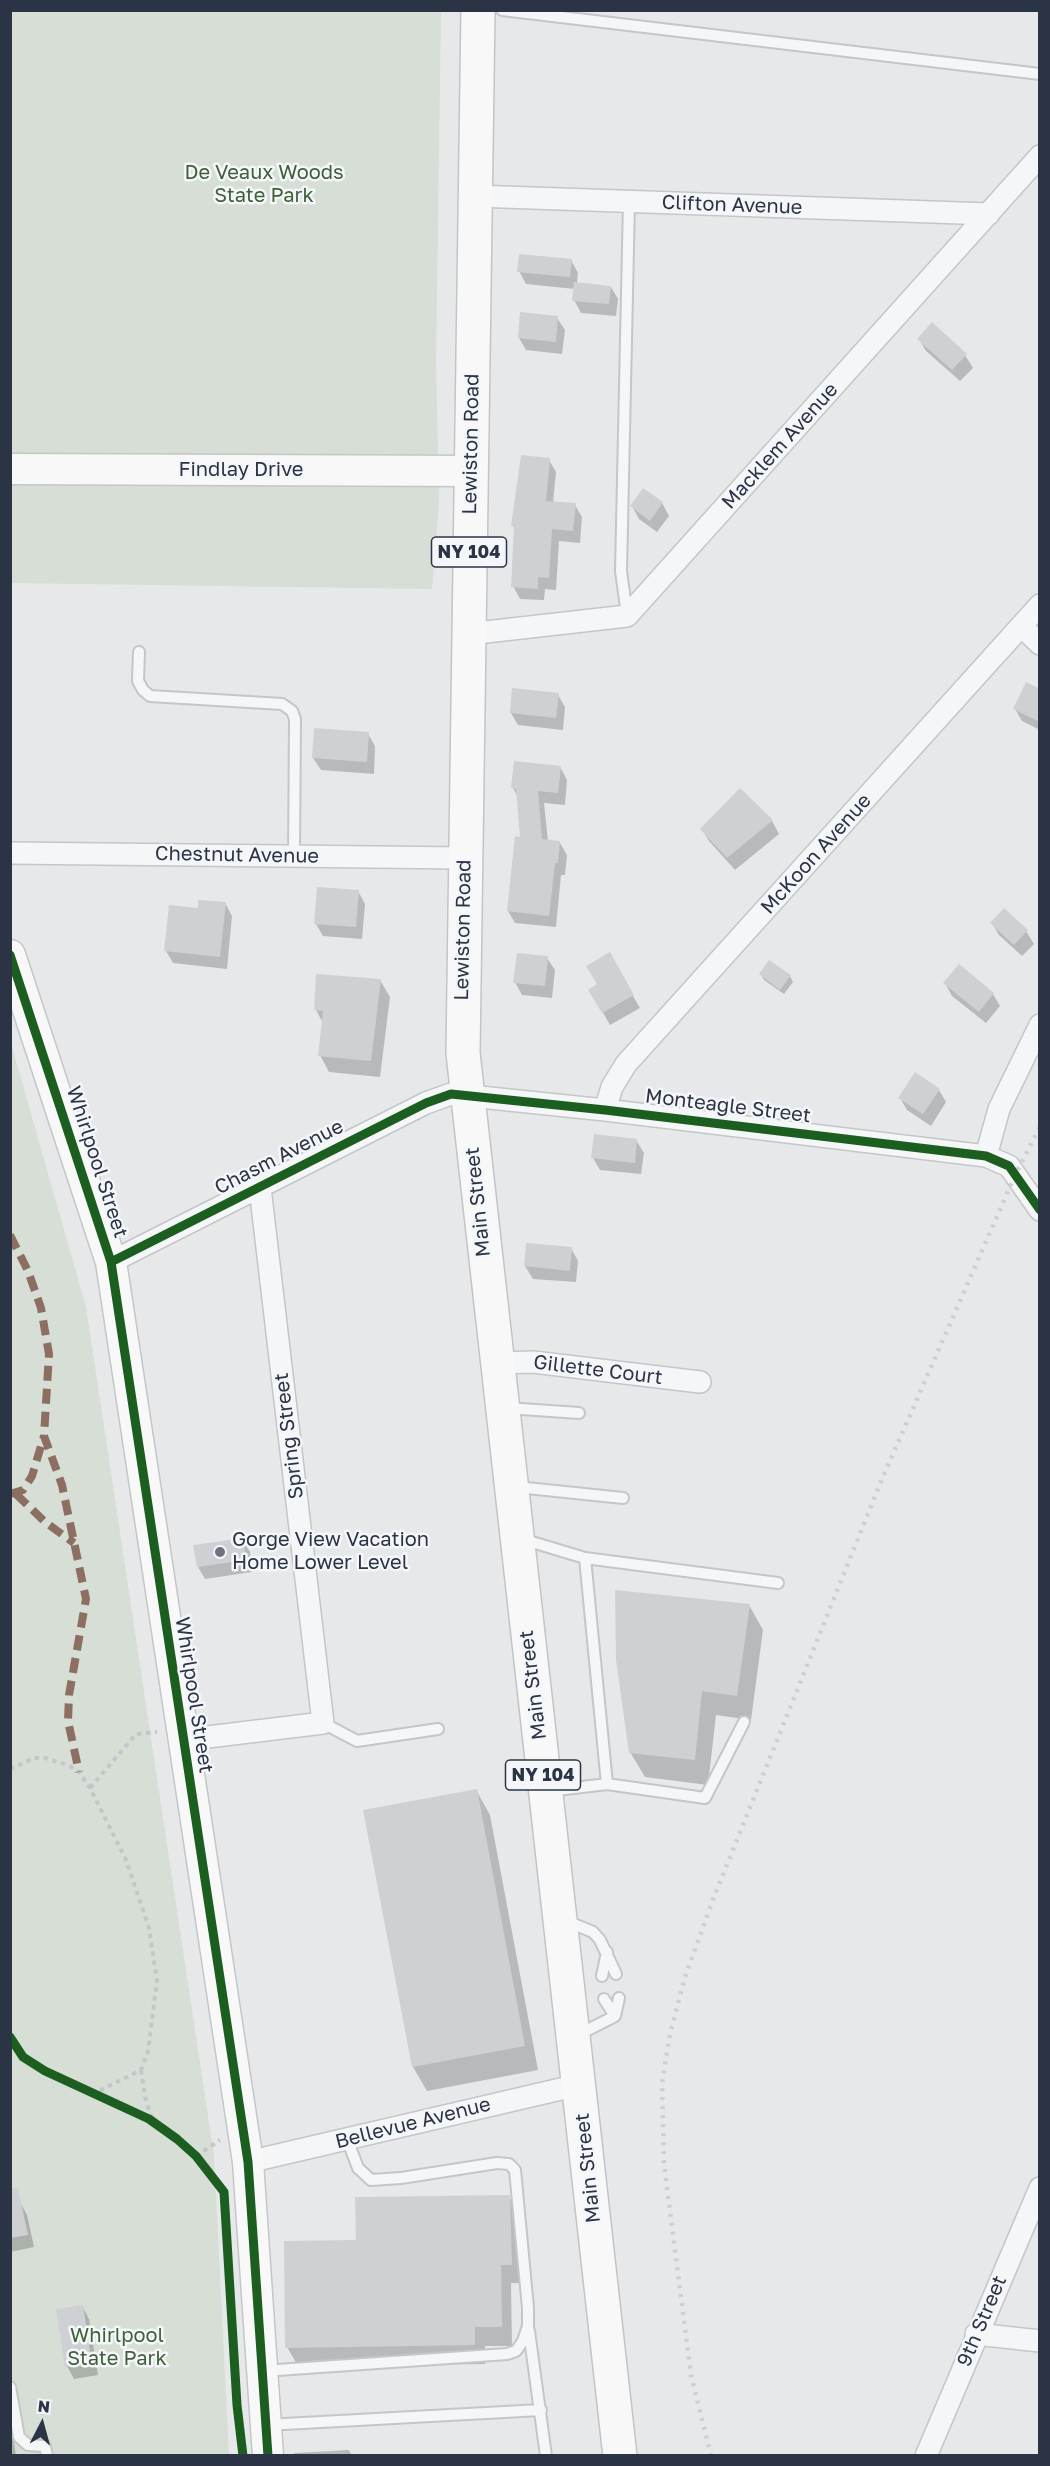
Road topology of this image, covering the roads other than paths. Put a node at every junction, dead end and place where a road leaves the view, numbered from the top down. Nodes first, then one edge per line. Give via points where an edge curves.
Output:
1 (478, 10) edge
2 (502, 10) edge
3 (1040, 74) edge
4 (1040, 156) edge
5 (475, 196) junction
6 (630, 201) junction
7 (989, 214) junction
8 (10, 469) edge
9 (471, 471) junction
10 (1040, 605) edge
11 (627, 616) junction
12 (1021, 626) junction
13 (468, 634) junction
14 (1040, 644) edge
15 (139, 652) dead end
16 (10, 853) edge
17 (294, 856) junction
18 (464, 858) junction
19 (10, 955) edge
20 (1040, 1025) edge
21 (466, 1094) junction
22 (605, 1110) junction
23 (986, 1156) junction
24 (260, 1188) junction
25 (1040, 1210) edge
26 (111, 1262) junction
27 (496, 1363) junction
28 (700, 1382) dead end
29 (501, 1407) junction
30 (579, 1413) dead end
31 (510, 1486) junction
32 (623, 1498) dead end
33 (516, 1538) junction
34 (585, 1558) junction
35 (778, 1583) dead end
36 (744, 1722) dead end
37 (323, 1723) junction
38 (438, 1729) dead end
39 (182, 1735) junction
40 (607, 1784) junction
41 (545, 1791) junction
42 (560, 1920) junction
43 (607, 1952) junction
44 (616, 1974) dead end
45 (602, 1976) dead end
46 (619, 1998) dead end
47 (604, 1999) dead end
48 (615, 2016) junction
49 (573, 2037) junction
50 (578, 2085) junction
51 (347, 2139) junction
52 (248, 2162) junction
53 (1040, 2188) edge
54 (528, 2326) junction
55 (976, 2334) junction
56 (1040, 2341) edge
57 (262, 2371) junction
58 (10, 2387) edge
59 (541, 2410) junction
60 (266, 2425) junction
61 (46, 2451) edge
62 (268, 2456) edge
63 (546, 2456) edge
64 (620, 2456) edge
65 (926, 2456) edge

1 - 5 main road, Lewiston Road / NY 104
2 - 3 lane
4 - 7 street, Macklem Avenue
5 - 6 street, Clifton Avenue
5 - 9 main road, Lewiston Road / NY 104
6 - 7 street, Clifton Avenue
6 - 11 lane via 621,571
7 - 11 street, Macklem Avenue
8 - 9 street, Findlay Drive
9 - 13 main road, Lewiston Road / NY 104
10 - 12 street, McKoon Avenue
11 - 13 street
12 - 14 street
12 - 22 street, McKoon Avenue via 626,1064 612,1087
13 - 18 main road, Lewiston Road / NY 104
15 - 17 lane via 138,681 150,696 282,704 292,711 296,719
16 - 17 street, Chestnut Avenue
17 - 18 street, Chestnut Avenue
18 - 21 main road, Lewiston Road / NY 104 via 462,1004
19 - 26 street, Whirlpool Street
20 - 23 street via 999,1109
21 - 22 street, Monteagle Street
21 - 24 street, Chasm Avenue via 439,1097
21 - 27 main road, Main Street / NY 104
22 - 23 street, Monteagle Street
23 - 25 street, Monteagle Street via 1010,1166
24 - 26 street, Chasm Avenue
24 - 37 street, Spring Street
26 - 39 street, Whirlpool Street
27 - 28 street, Gillette Court via 533,1362
27 - 29 main road, Main Street / NY 104
29 - 30 lane
29 - 31 main road, Main Street / NY 104
31 - 32 lane
31 - 33 main road, Main Street / NY 104
33 - 34 lane
33 - 41 main road, Main Street / NY 104
34 - 35 lane
34 - 40 lane
36 - 40 lane via 705,1798
37 - 38 lane via 357,1741
37 - 39 street
39 - 52 street, Whirlpool Street
40 - 41 lane
41 - 42 main road, Main Street / NY 104
42 - 43 lane via 593,1932
42 - 49 main road, Main Street / NY 104
43 - 44 lane
43 - 45 lane
46 - 48 lane
47 - 48 lane
48 - 49 lane
49 - 50 main road, Main Street / NY 104
50 - 51 street, Bellevue Avenue
50 - 64 main road, Main Street / NY 104
51 - 52 street, Bellevue Avenue
51 - 54 lane via 358,2168 371,2180 497,2163 509,2164 515,2170
52 - 57 street, Whirlpool Street
53 - 55 street, 9th Street
54 - 57 lane via 516,2351 507,2354
54 - 59 lane
55 - 56 street
55 - 65 street, 9th Street
57 - 60 street, Whirlpool Street
58 - 61 lane via 19,2437
59 - 60 lane
59 - 63 lane
60 - 62 street, Whirlpool Street

